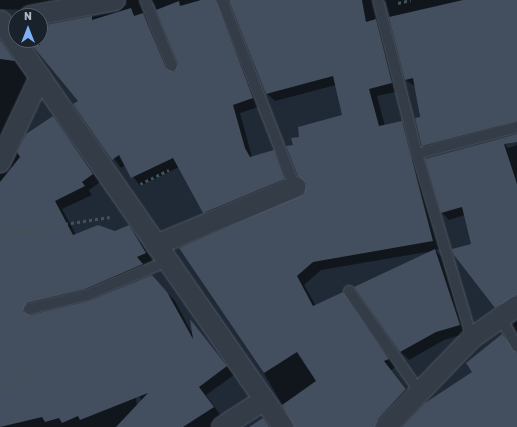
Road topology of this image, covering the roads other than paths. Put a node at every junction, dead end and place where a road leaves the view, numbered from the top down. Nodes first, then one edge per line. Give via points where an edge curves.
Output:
1 (115, 0) edge
2 (145, 0) edge
3 (222, 0) edge
4 (378, 0) edge
5 (48, 13) edge
6 (6, 20) edge
7 (172, 66) dead end
8 (40, 77) junction
9 (517, 127) edge
10 (417, 154) junction
11 (0, 162) edge
12 (295, 187) joint
13 (156, 245) junction
14 (168, 261) junction
15 (348, 291) dead end
16 (517, 306) edge
17 (29, 309) dead end
18 (500, 318) junction
19 (472, 338) junction
20 (517, 347) edge
21 (420, 392) junction
22 (264, 400) junction
23 (222, 427) edge
24 (283, 427) edge
25 (386, 427) edge

1 - 5 street
2 - 7 lane
3 - 12 lane
4 - 10 lane
6 - 8 street
8 - 11 street
8 - 13 street
9 - 10 lane
10 - 19 lane
12 - 13 street
13 - 14 street
14 - 17 lane via 87,295
14 - 22 street
15 - 21 lane
16 - 18 street
18 - 19 street
18 - 20 lane
19 - 21 street
21 - 25 street
22 - 23 street
22 - 24 street

